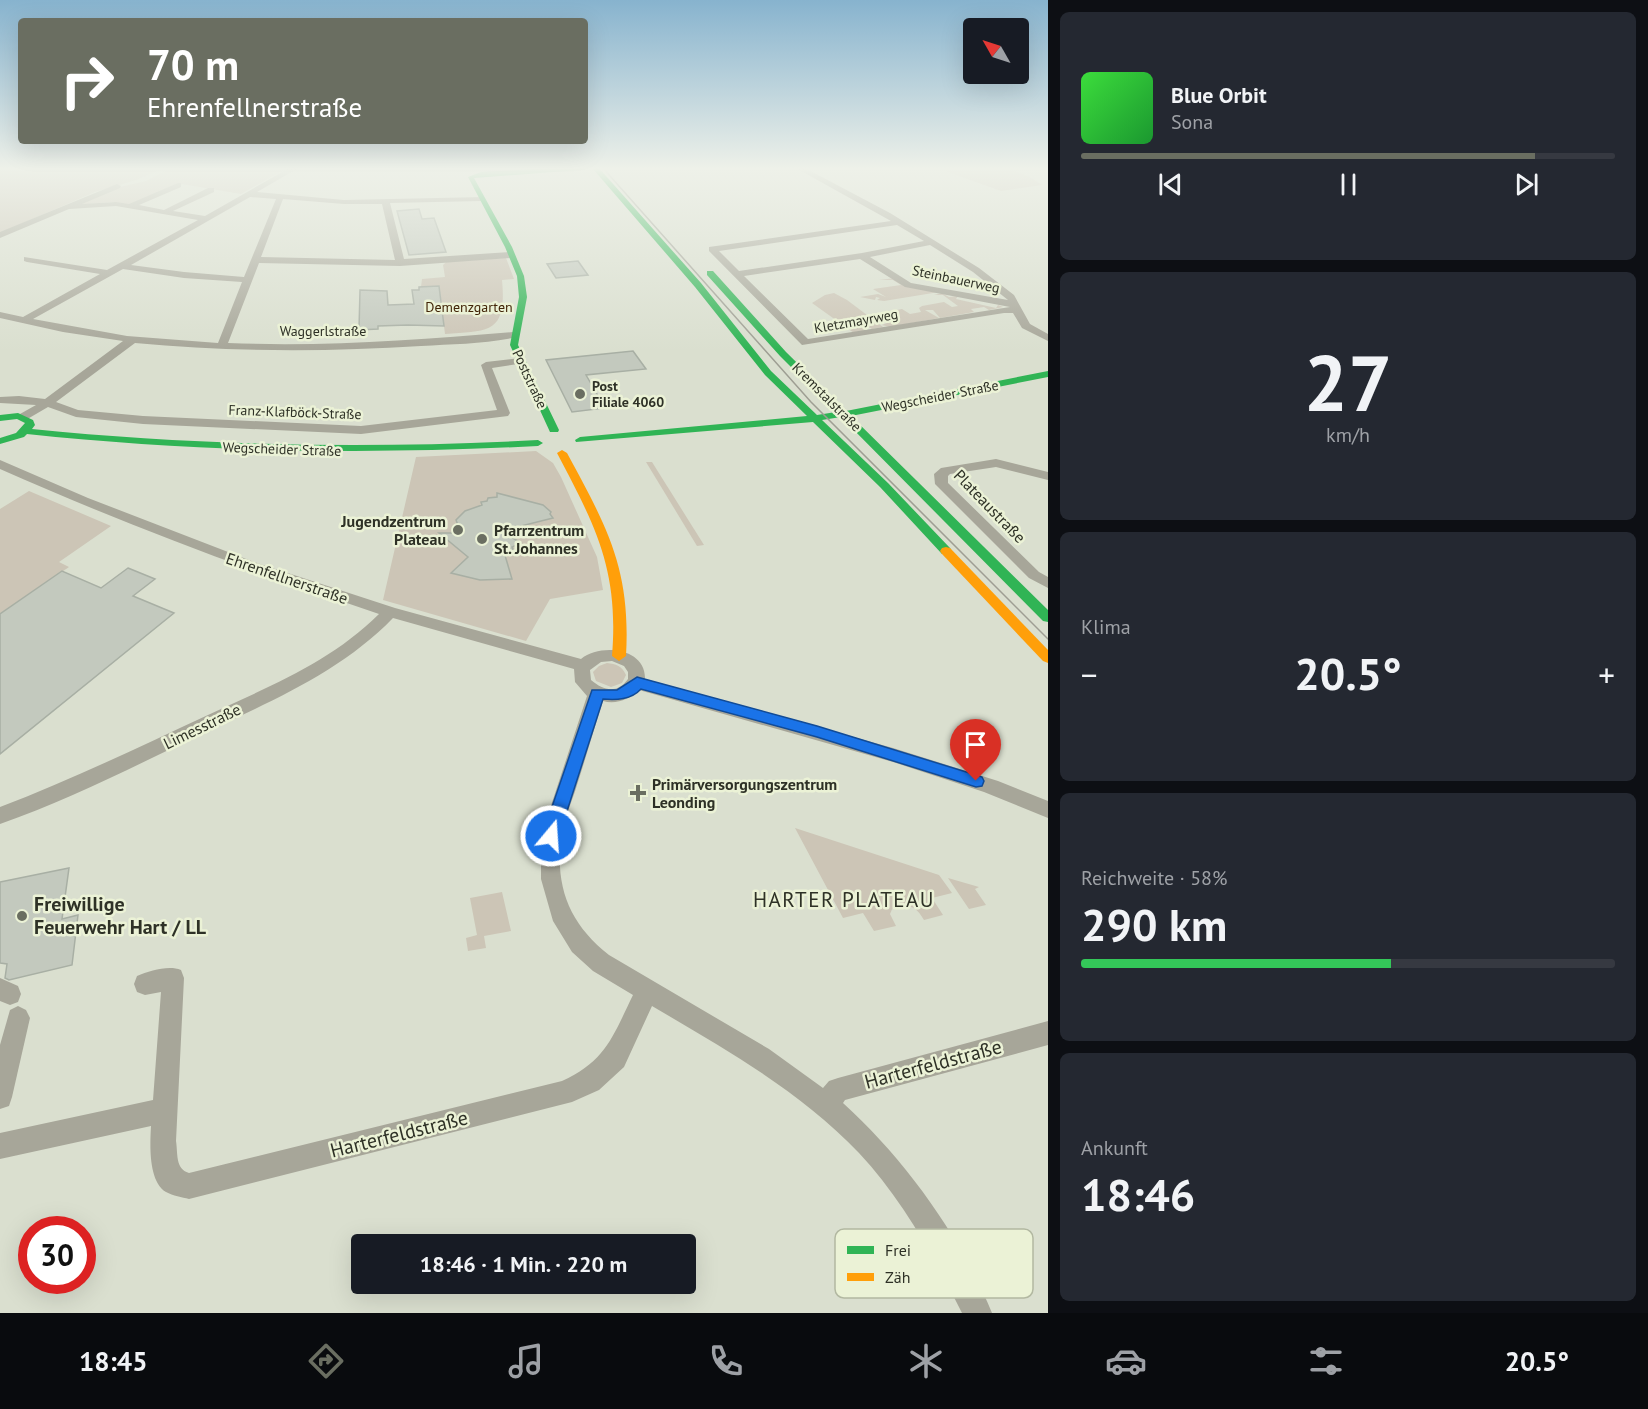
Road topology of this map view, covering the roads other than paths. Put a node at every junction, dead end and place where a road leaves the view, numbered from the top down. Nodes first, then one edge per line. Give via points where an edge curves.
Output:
1 (15, 228) edge
2 (189, 228) edge
3 (268, 228) edge
4 (392, 228) edge
5 (496, 228) edge
6 (648, 228) edge
7 (856, 228) edge
8 (910, 228) edge
9 (0, 235) edge
10 (933, 242) junction
11 (510, 255) junction
12 (862, 256) junction
13 (27, 259) dead end
14 (256, 260) junction
15 (699, 260) dead end
16 (400, 263) junction
17 (121, 266) junction
18 (108, 273) junction
19 (736, 274) junction
20 (249, 280) junction
21 (1016, 307) junction
22 (0, 315) edge
23 (23, 321) junction
24 (513, 335) junction
25 (1048, 338) edge
26 (133, 339) junction
27 (222, 345) junction
28 (520, 361) junction
29 (1048, 374) edge
30 (0, 400) edge
31 (47, 402) junction
32 (844, 414) junction
33 (0, 418) edge
34 (815, 419) junction
35 (25, 424) junction
36 (554, 430) junction
37 (580, 440) junction
38 (0, 441) edge
39 (538, 443) junction
40 (562, 453) junction
41 (0, 464) edge
42 (1048, 476) edge
43 (1048, 583) edge
44 (390, 612) junction
45 (1048, 618) edge
46 (619, 656) junction
47 (1048, 658) edge
48 (584, 666) junction
49 (637, 682) junction
50 (597, 693) junction
51 (1048, 810) edge
52 (0, 816) edge
53 (145, 984) dead end
54 (647, 991) junction
55 (18, 1018) dead end
56 (1048, 1033) edge
57 (0, 1097) edge
58 (825, 1104) junction
59 (165, 1110) junction
60 (0, 1146) edge
61 (930, 1229) edge
62 (970, 1298) edge
63 (978, 1313) edge

1 - 9 street
2 - 17 street
3 - 14 street
4 - 16 street
5 - 11 street, Poststraße
6 - 34 street, Kremstalstraße via 768,373
7 - 19 street, Kletzmayrweg via 712,249
8 - 10 street
10 - 12 street, Steinbauerweg
10 - 21 street via 1008,293
11 - 16 street
11 - 24 street, Poststraße via 524,291 523,309
12 - 19 street, Steinbauerweg
12 - 21 street, Steinbauerweg via 908,285
13 - 18 street
14 - 16 street
14 - 20 street
15 - 32 street, Kremstalstraße via 783,354
17 - 18 street
17 - 20 street
18 - 23 street
19 - 21 street, Kletzmayrweg via 806,343
20 - 27 street
21 - 25 street via 1026,326
22 - 23 street, Waggerlstraße
23 - 26 street, Waggerlstraße
24 - 27 street, Waggerlstraße via 373,346
24 - 28 street, Poststraße
26 - 27 street, Waggerlstraße
26 - 31 street
28 - 31 street, Franz-Klafböck-Straße via 486,365 504,413 361,430 143,420 76,413
28 - 36 street, Poststraße
29 - 32 street, Wegscheider Straße
30 - 31 street, Franz-Klafböck-Straße
31 - 35 street
32 - 34 street, Wegscheider Straße
32 - 45 street, Kremstalstraße
33 - 35 street, Wegscheider Straße
34 - 37 street, Wegscheider Straße
34 - 47 street, Kremstalstraße via 879,480
35 - 38 street, Wegscheider Straße
35 - 39 street, Wegscheider Straße via 130,444 276,450 410,451
36 - 37 street via 570,432
36 - 39 street via 542,435
37 - 40 street via 577,448
39 - 40 street via 548,451
40 - 46 street via 616,564 622,616
41 - 44 street, Ehrenfellnerstraße via 238,562
42 - 43 street, Plateaustraße via 996,463 946,471 940,478 1034,575
44 - 48 street, Ehrenfellnerstraße
44 - 52 street, Limesstraße via 347,649 271,693
46 - 48 street via 599,656
46 - 49 street via 636,669
48 - 50 street via 584,681
49 - 50 street via 633,689 618,695
49 - 51 street via 951,773
50 - 54 street via 551,836 552,889 565,923 579,945
53 - 59 street, Harterfeldstraße via 173,978
54 - 58 street via 767,1063
54 - 59 street, Harterfeldstraße via 615,1058 590,1081 563,1093 308,1158 189,1186 174,1182 167,1172 163,1141
55 - 57 street
56 - 58 street, Harterfeldstraße via 838,1090
58 - 61 street via 897,1178
59 - 60 street
62 - 63 street

